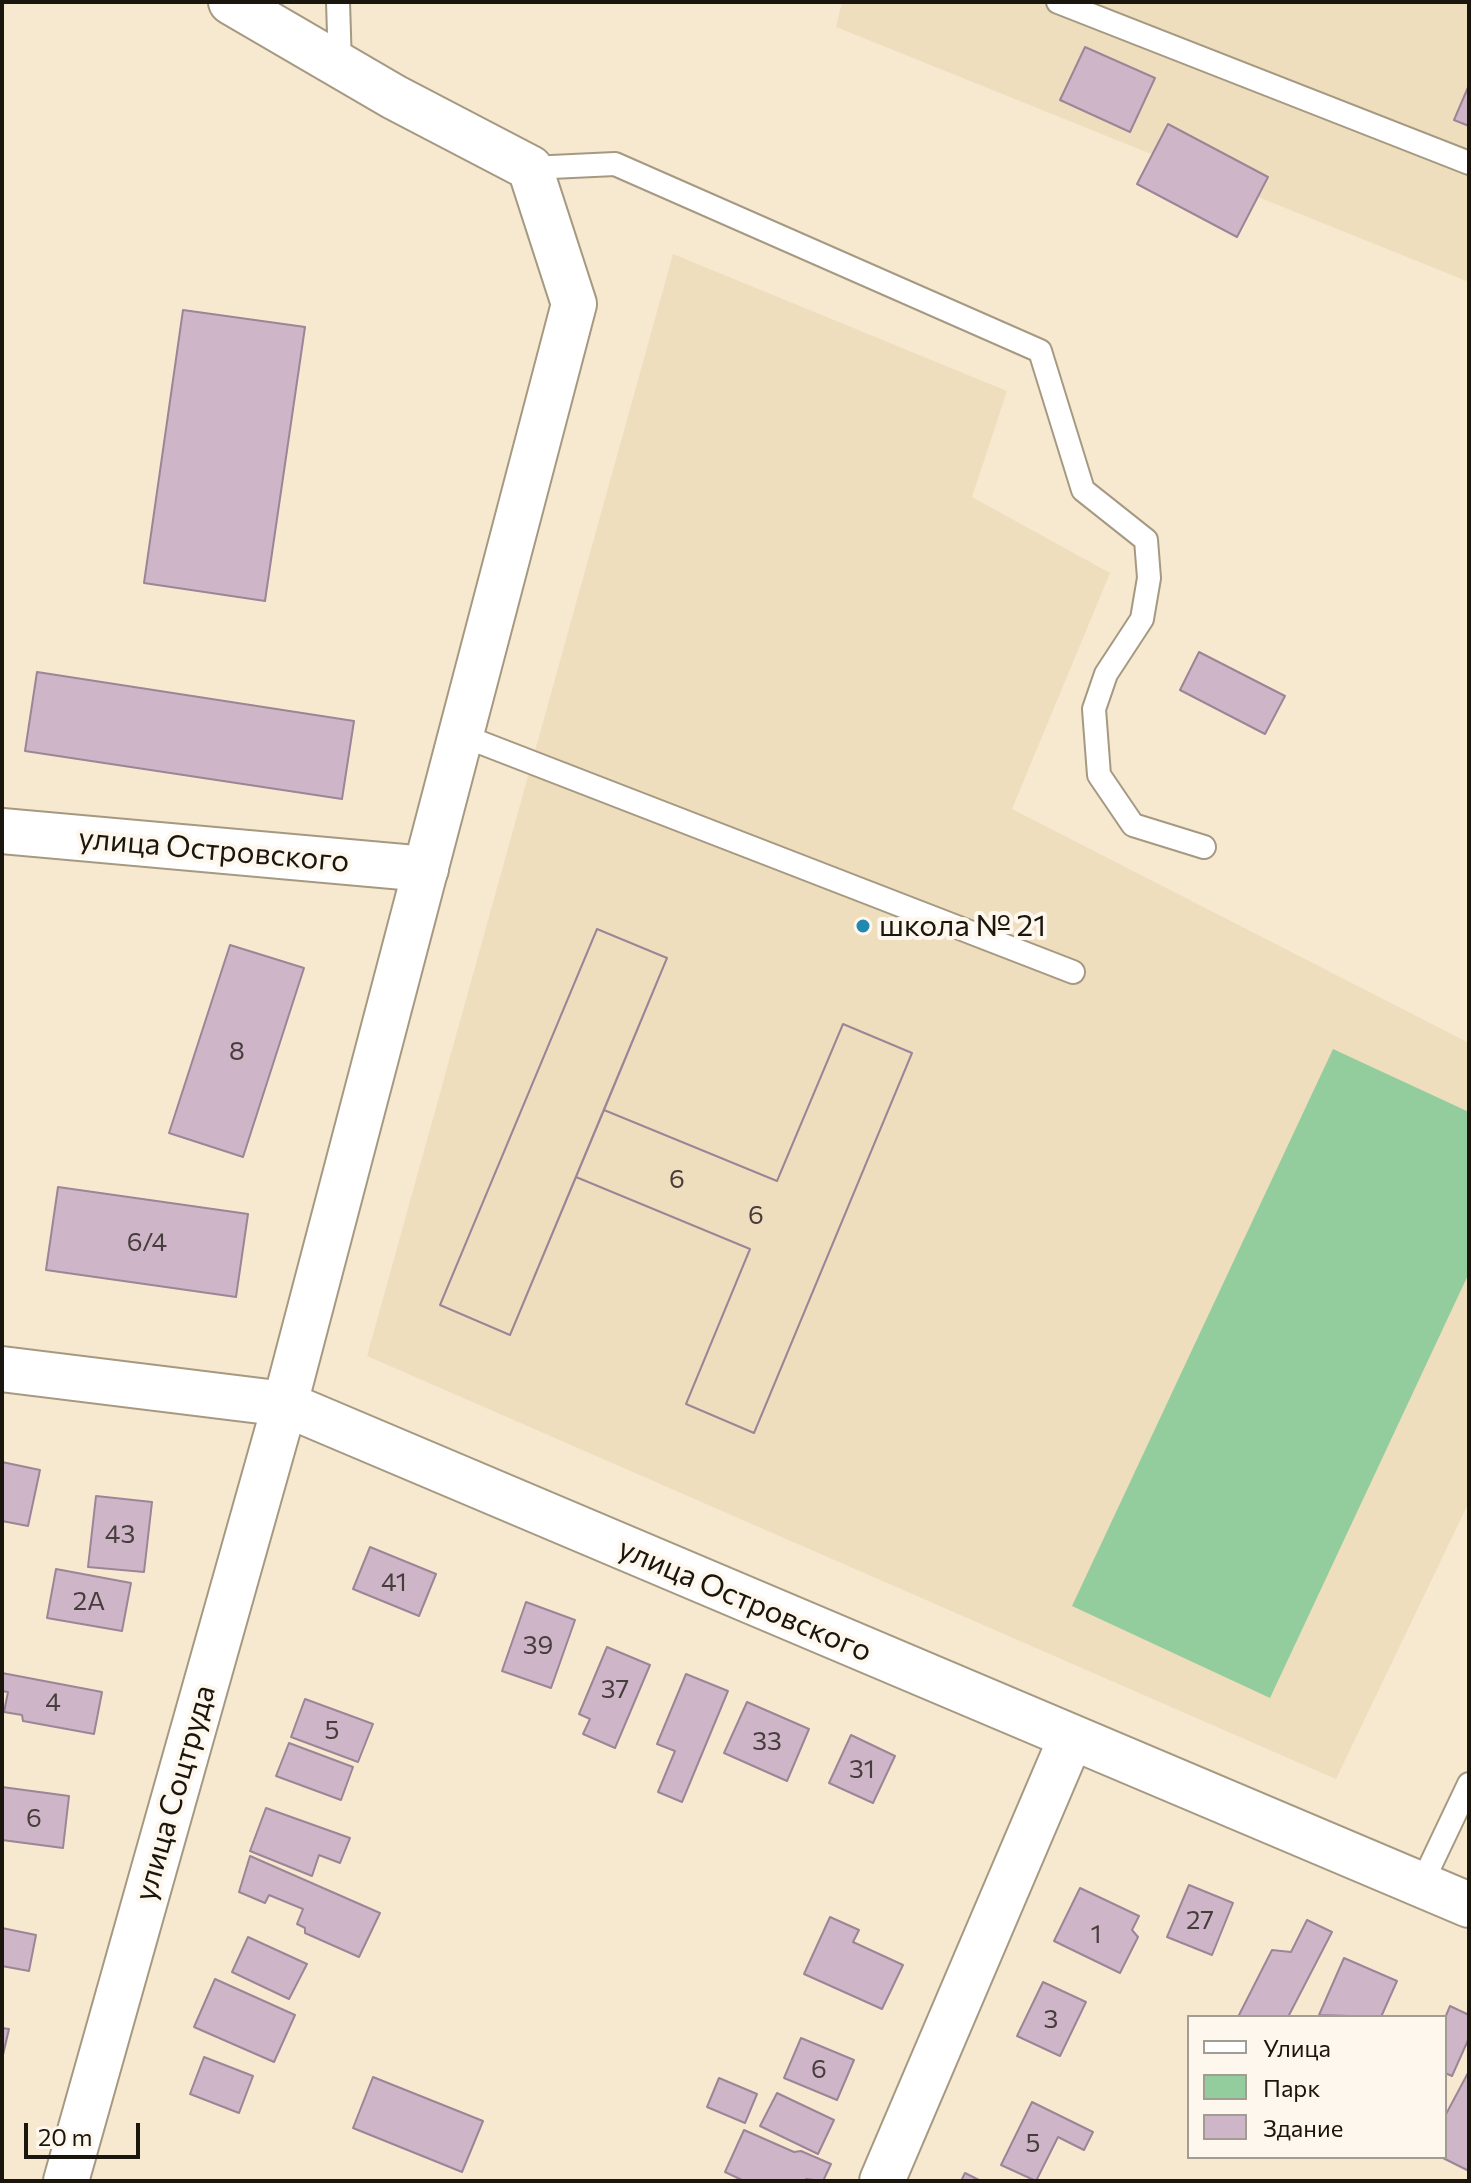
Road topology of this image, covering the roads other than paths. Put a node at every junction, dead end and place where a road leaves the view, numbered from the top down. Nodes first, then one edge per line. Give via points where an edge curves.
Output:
1 (231, 2) edge
2 (338, 2) edge
3 (1058, 2) edge
4 (340, 65) junction
5 (1469, 163) edge
6 (530, 168) junction
7 (461, 735) junction
8 (2, 831) edge
9 (1204, 847) dead end
10 (426, 869) junction
11 (1073, 972) dead end
12 (2, 1369) edge
13 (285, 1404) junction
14 (1071, 1738) junction
15 (1469, 1784) edge
16 (1421, 1885) junction
17 (1469, 1905) edge
18 (66, 2181) edge
19 (882, 2181) edge

1 - 4 street
2 - 4 lane
3 - 5 lane
4 - 6 street
6 - 7 street, улица Соцтруда via 574,304
6 - 9 lane via 615,164 1040,351 1083,490 1146,540 1149,578 1142,619 1106,674 1094,709 1099,775 1133,825
7 - 10 street, улица Соцтруда
7 - 11 lane
8 - 10 street, улица Островского
10 - 13 street, улица Соцтруда
12 - 13 street, улица Островского
13 - 14 street, улица Островского
13 - 18 street, улица Соцтруда
14 - 16 street, улица Островского
14 - 19 street
15 - 16 lane
16 - 17 street, улица Островского

